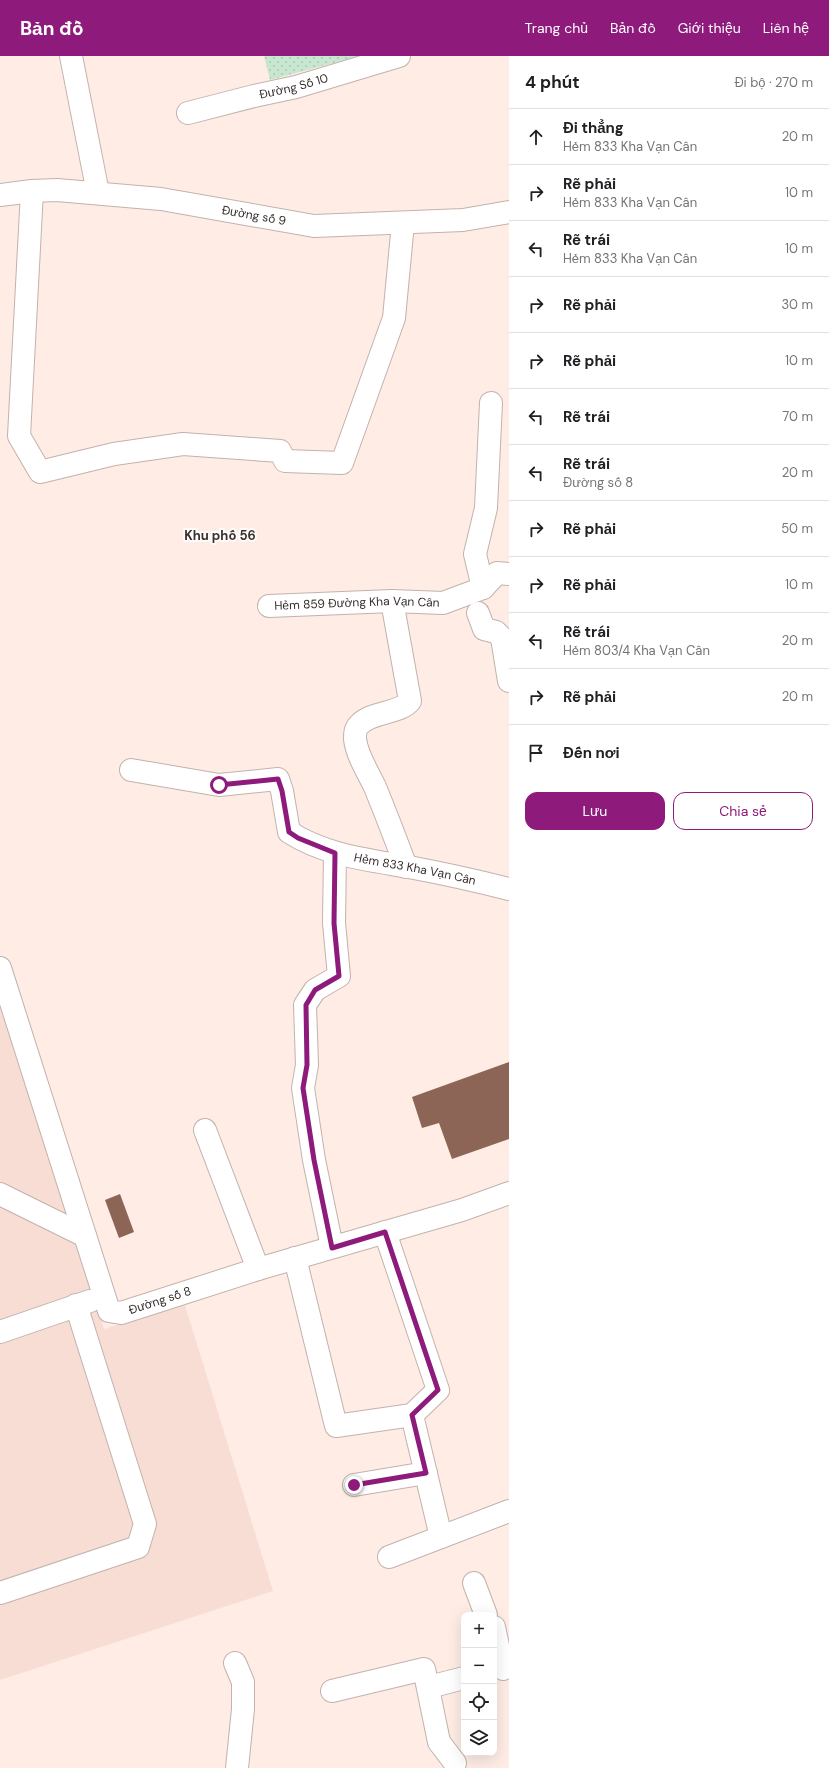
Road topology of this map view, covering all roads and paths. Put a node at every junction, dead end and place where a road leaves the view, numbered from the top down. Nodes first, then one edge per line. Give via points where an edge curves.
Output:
1 (71, 56) edge
2 (400, 56) edge
3 (188, 113) dead end
4 (32, 191) junction
5 (98, 194) junction
6 (0, 195) edge
7 (509, 212) edge
8 (403, 223) junction
9 (491, 403) dead end
10 (509, 574) edge
11 (483, 588) junction
12 (392, 601) junction
13 (268, 606) dead end
14 (478, 613) dead end
15 (509, 681) edge
16 (131, 770) dead end
17 (335, 853) junction
18 (406, 867) junction
19 (509, 889) edge
20 (0, 968) edge
21 (205, 1130) dead end
22 (509, 1193) edge
23 (0, 1194) edge
24 (385, 1232) junction
25 (85, 1236) junction
26 (332, 1248) junction
27 (295, 1258) junction
28 (258, 1269) junction
29 (104, 1297) junction
30 (76, 1305) junction
31 (0, 1332) edge
32 (412, 1415) junction
33 (426, 1473) junction
34 (354, 1485) dead end
35 (509, 1511) edge
36 (442, 1537) junction
37 (389, 1557) dead end
38 (474, 1583) dead end
39 (0, 1593) edge
40 (485, 1612) edge
41 (497, 1642) edge
42 (235, 1663) dead end
43 (502, 1669) edge
44 (461, 1679) edge
45 (429, 1687) junction
46 (332, 1691) dead end
47 (455, 1763) dead end
48 (237, 1768) edge

1 - 5 street
2 - 3 street, Đường Số 10 via 296,87
4 - 5 street, Đường số 9 via 57,190
4 - 6 street, Đường số 9
4 - 8 street via 19,436 40,472 114,454 183,444 280,451 285,461 342,463 394,318
5 - 8 street, Đường số 9 via 161,199 314,226
7 - 8 street, Đường số 9 via 463,220
9 - 11 street via 486,508 475,554
10 - 11 street, Hẻm 859 Đường Kha Vạn Cân via 497,573
11 - 12 street, Hẻm 859 Đường Kha Vạn Cân via 443,603
12 - 13 street, Hẻm 859 Đường Kha Vạn Cân
12 - 18 street via 410,701 404,706 378,714 360,724 356,730 355,740
14 - 15 street via 484,629 496,632 502,638
16 - 17 street, Hẻm 833 Kha Vạn Cân via 219,785 278,779 289,832
17 - 18 street, Hẻm 833 Kha Vạn Cân
17 - 26 street via 334,923 339,976 315,990 306,1005 307,1065 303,1088 314,1160
18 - 19 street, Hẻm 833 Kha Vạn Cân
20 - 25 street, Đường số 8
21 - 28 street
22 - 24 street, Đường số 8 via 462,1210
23 - 25 street
24 - 26 street, Đường số 8
24 - 32 street via 438,1390
25 - 29 street, Đường số 8
26 - 27 street, Đường số 8
27 - 28 street, Đường số 8
27 - 32 street via 336,1426
28 - 29 street, Đường số 8 via 121,1314 109,1311
29 - 30 street
30 - 31 street
30 - 39 street via 145,1524 138,1547
32 - 33 street
33 - 34 street
33 - 36 street
35 - 36 street
36 - 37 street
38 - 40 street
41 - 43 street
42 - 48 street via 243,1682
44 - 45 street
45 - 46 street via 424,1669
45 - 47 street via 439,1742

